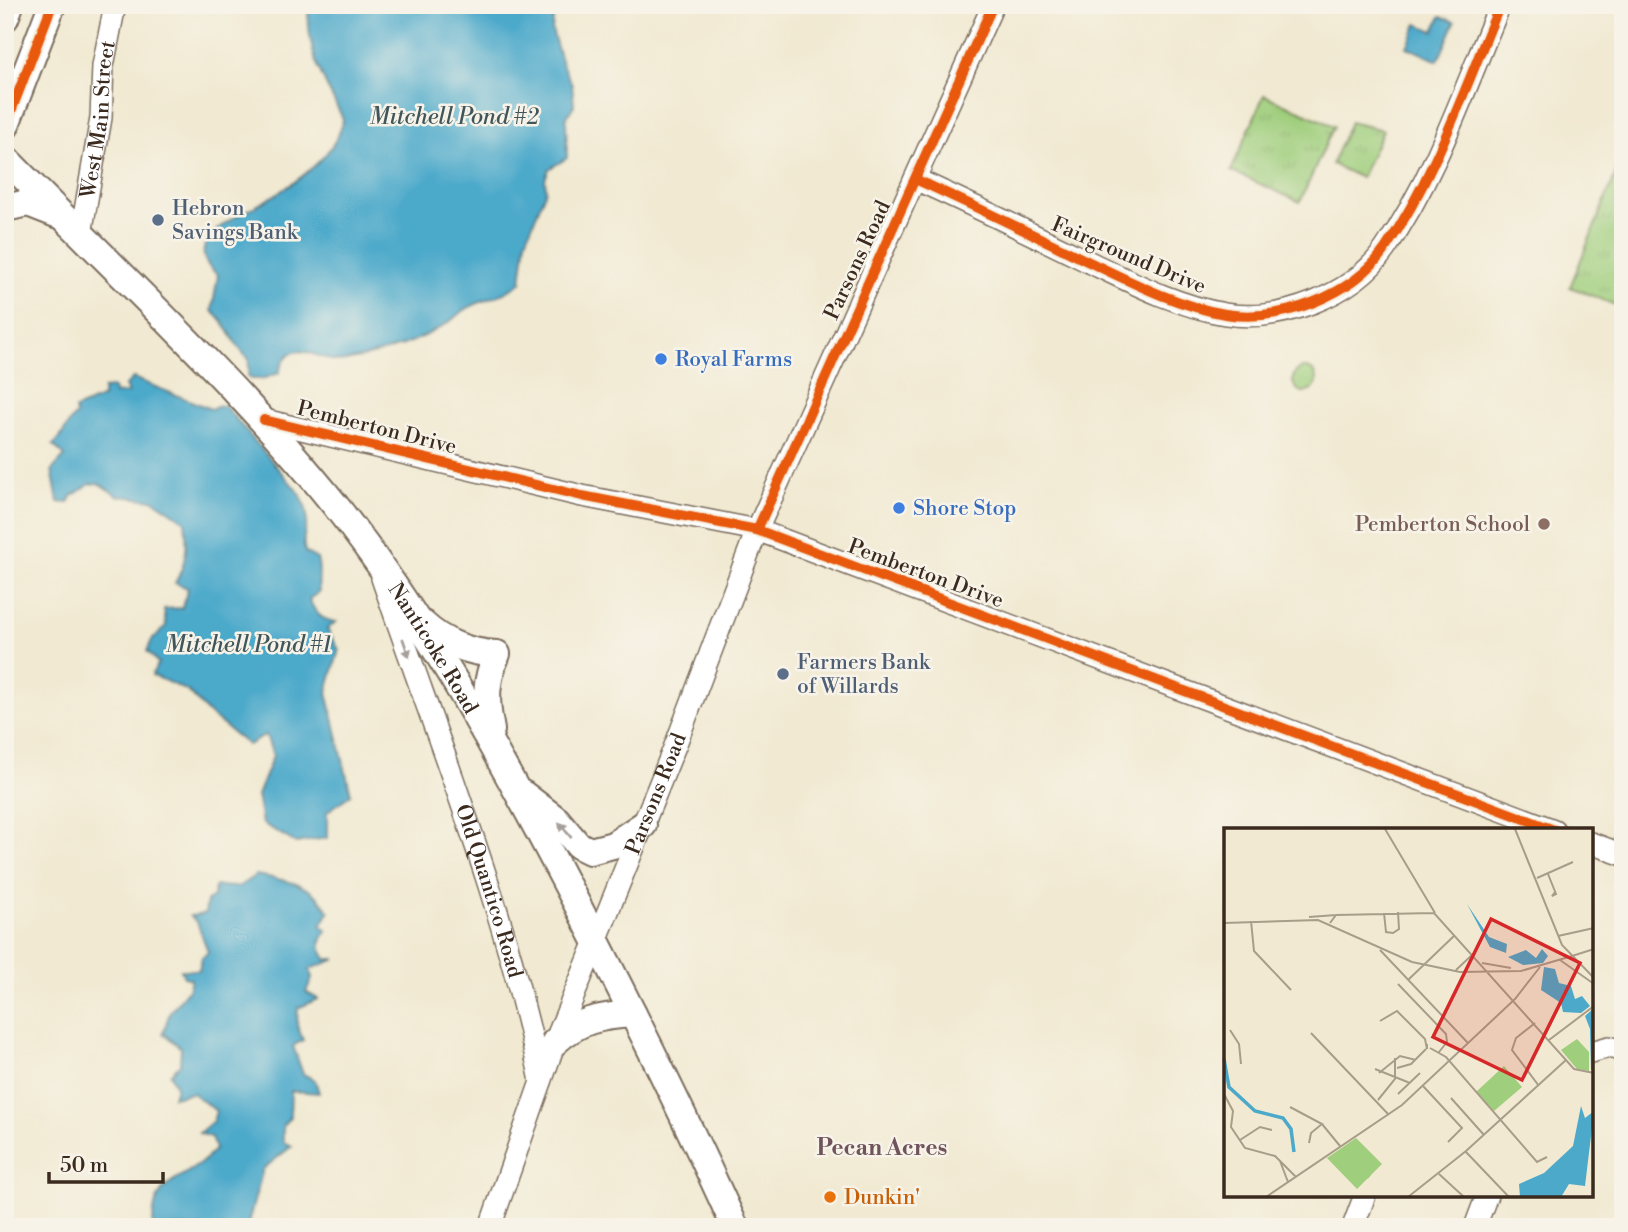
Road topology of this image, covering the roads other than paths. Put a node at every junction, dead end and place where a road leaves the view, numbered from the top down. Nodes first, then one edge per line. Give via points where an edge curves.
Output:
1 (10, 5) edge
2 (52, 5) edge
3 (115, 5) edge
4 (993, 5) edge
5 (1500, 5) edge
6 (5, 18) edge
7 (5, 127) edge
8 (5, 158) edge
9 (915, 179) junction
10 (5, 208) edge
11 (72, 225) junction
12 (264, 420) junction
13 (757, 530) junction
14 (375, 560) junction
15 (415, 617) junction
16 (494, 749) junction
17 (515, 788) junction
18 (1504, 821) edge
19 (643, 825) junction
20 (1543, 828) edge
21 (1593, 844) edge
22 (1623, 855) edge
23 (595, 940) junction
24 (632, 1014) junction
25 (555, 1042) junction
26 (1593, 1051) edge
27 (1623, 1051) edge
28 (541, 1082) junction
29 (1364, 1197) edge
30 (1485, 1197) edge
31 (489, 1227) edge
32 (735, 1227) edge
33 (1353, 1227) edge
34 (1475, 1227) edge

1 - 6 main road
2 - 7 main road
3 - 11 street, West Main Street via 103,66 101,118
4 - 9 street, Parsons Road
5 - 9 street, Fairground Drive via 1421,190 1383,251 1348,285 1275,313 1228,314 1192,307
8 - 11 main road, Nanticoke Road
9 - 13 street, Parsons Road
10 - 11 main road via 28,202
11 - 12 main road, Nanticoke Road
12 - 13 street, Pemberton Drive via 582,496
12 - 14 main road, Nanticoke Road
13 - 18 street, Pemberton Drive
13 - 19 street, Parsons Road
14 - 15 main road, Nanticoke Road
14 -> 28 street, Old Quantico Road via 508,951
15 - 16 main road, Nanticoke Road
15 - 16 main road via 457,646 497,654 487,677 485,700
16 - 17 main road, Nanticoke Road
19 -> 17 main road via 613,845 590,851
17 - 23 main road, Nanticoke Road
18 - 20 street, Pemberton Drive
19 - 23 street, Parsons Road
21 - 22 street
23 - 24 main road, Nanticoke Road
23 - 25 street, Parsons Road
24 - 25 main road via 586,1021
24 - 32 main road, Nanticoke Road
25 - 28 street, Parsons Road
26 - 27 street via 1609,1047
28 - 31 street
29 - 33 street
30 - 34 street

